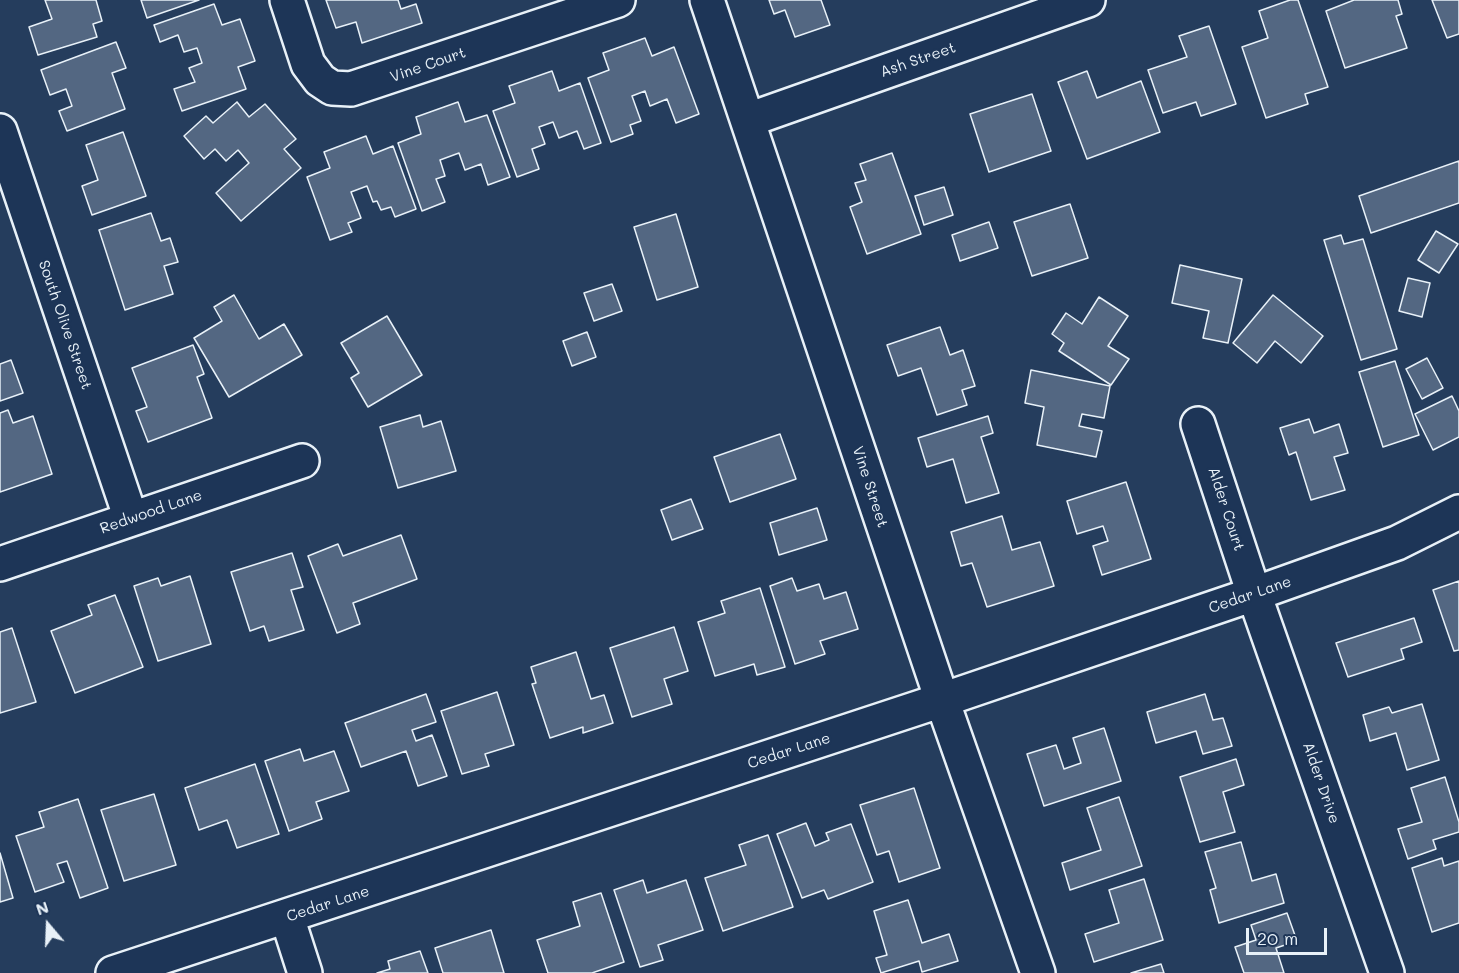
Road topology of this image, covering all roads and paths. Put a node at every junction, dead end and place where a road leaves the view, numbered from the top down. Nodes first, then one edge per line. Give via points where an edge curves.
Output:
1 (287, 0) edge
2 (618, 0) edge
3 (707, 0) edge
4 (1088, 0) edge
5 (748, 120) junction
6 (0, 131) edge
7 (1198, 424) dead end
8 (302, 461) dead end
9 (1459, 512) edge
10 (131, 519) junction
11 (0, 564) edge
12 (1254, 594) junction
13 (942, 700) junction
14 (287, 917) junction
15 (113, 973) edge
16 (305, 973) edge
17 (1038, 973) edge
18 (1388, 973) edge

1 - 2 street, Vine Court via 308,64 332,88 351,89
3 - 5 street, Vine Street
4 - 5 street, Ash Street
5 - 13 street, Vine Street
6 - 10 street, South Olive Street
7 - 12 street, Alder Court
8 - 10 street, Redwood Lane
9 - 12 street, Cedar Lane via 1397,543
10 - 11 street, Redwood Lane
12 - 13 street, Cedar Lane
12 - 18 street, Alder Drive
13 - 14 street, Cedar Lane
13 - 17 street, Vine Street
14 - 15 street, Cedar Lane
14 - 16 street

